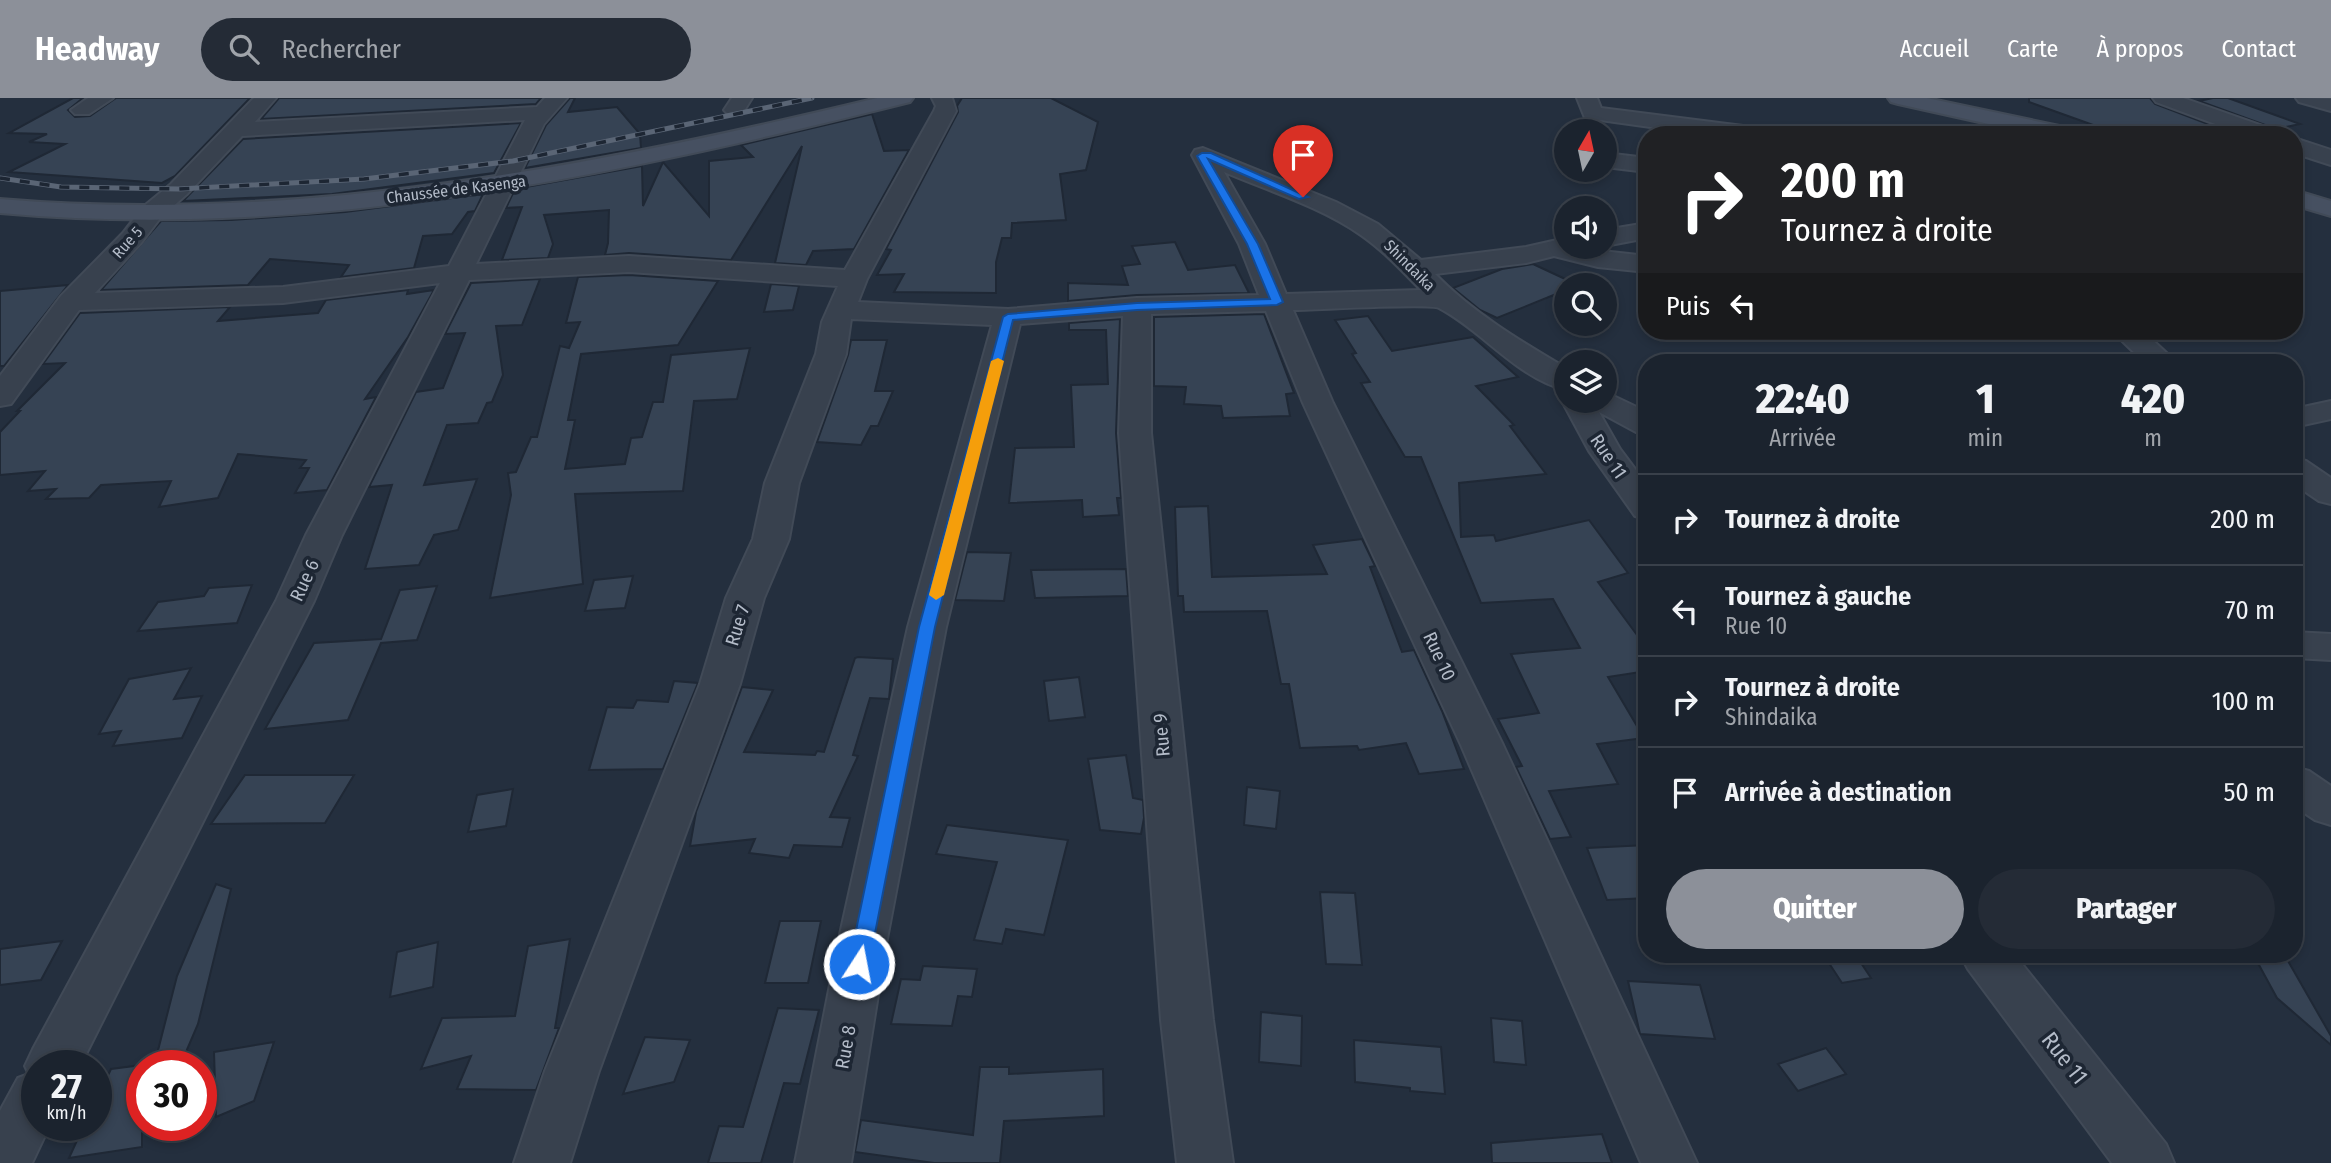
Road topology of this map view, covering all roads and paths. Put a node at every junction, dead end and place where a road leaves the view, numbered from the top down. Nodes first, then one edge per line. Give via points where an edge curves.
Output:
1 (103, 98) edge
2 (266, 98) edge
3 (903, 98) edge
4 (942, 98) edge
5 (1898, 98) edge
6 (2163, 98) edge
7 (2306, 98) edge
8 (2331, 104) edge
9 (549, 106) edge
10 (82, 110) dead end
11 (1591, 114) edge
12 (1687, 126) edge
13 (2027, 126) edge
14 (2241, 126) edge
15 (235, 130) junction
16 (2303, 148) edge
17 (1203, 155) joint
18 (2331, 158) edge
19 (1617, 161) edge
20 (1638, 164) edge
21 (502, 184) junction
22 (2303, 200) edge
23 (1, 207) edge
24 (2331, 209) edge
25 (152, 212) junction
26 (1638, 232) edge
27 (1617, 236) edge
28 (1554, 249) edge
29 (1598, 259) edge
30 (1638, 263) edge
31 (1416, 268) junction
32 (460, 273) junction
33 (848, 295) junction
34 (1443, 298) junction
35 (71, 302) junction
36 (1277, 302) junction
37 (1137, 306) junction
38 (1008, 317) junction
39 (2136, 340) edge
40 (2152, 354) edge
41 (1554, 374) edge
42 (0, 397) edge
43 (1617, 409) edge
44 (2331, 410) edge
45 (1584, 413) edge
46 (2303, 416) edge
47 (1638, 420) edge
48 (2303, 474) edge
49 (2331, 494) edge
50 (1638, 497) edge
51 (2303, 645) edge
52 (2331, 647) edge
53 (2303, 789) edge
54 (2331, 808) edge
55 (1992, 963) edge
56 (60, 1050) edge
57 (21, 1127) edge
58 (2, 1163) edge
59 (542, 1163) edge
60 (823, 1163) edge
61 (1205, 1163) edge
62 (1669, 1163) edge
63 (2146, 1163) edge

1 - 10 street
2 - 15 street, Rue 5
3 - 21 main road, Chaussée de Kasenga via 631,161
4 - 33 street, Rue 7 via 945,111
5 - 13 main road
6 - 14 street
7 - 8 street
9 - 15 street
9 - 21 street, Rue 6
11 - 12 street
15 - 25 street, Rue 5
16 - 18 street
17 - 31 street, Shindaika via 1369,229
17 - 36 street, Rue 10 via 1252,244
19 - 20 street
21 - 25 main road, Chaussée de Kasenga via 308,205
21 - 32 street, Rue 6
22 - 24 main road
23 - 25 main road, Chaussée de Kasenga
25 - 35 street, Rue 5
26 - 27 street
28 - 31 street
29 - 30 street
31 - 34 street, Shindaika
32 - 33 street via 629,264
32 - 35 street via 283,295
32 - 56 street, Rue 6
33 - 38 street
33 - 59 street, Rue 7 via 831,354 785,473 771,539 745,598 720,684 572,1071
34 - 36 street
34 - 41 street, Shindaika
35 - 42 street, Rue 5
36 - 37 street
36 - 62 street, Rue 10 via 1318,404 1476,733
37 - 38 street
37 - 61 street, Rue 9 via 1136,447 1186,1006
38 - 60 street, Rue 8 via 927,627
39 - 40 street
43 - 47 street
44 - 46 street
45 - 50 street, Rue 11
48 - 49 street
51 - 52 street
53 - 54 street
55 - 63 street, Rue 11
57 - 58 street

